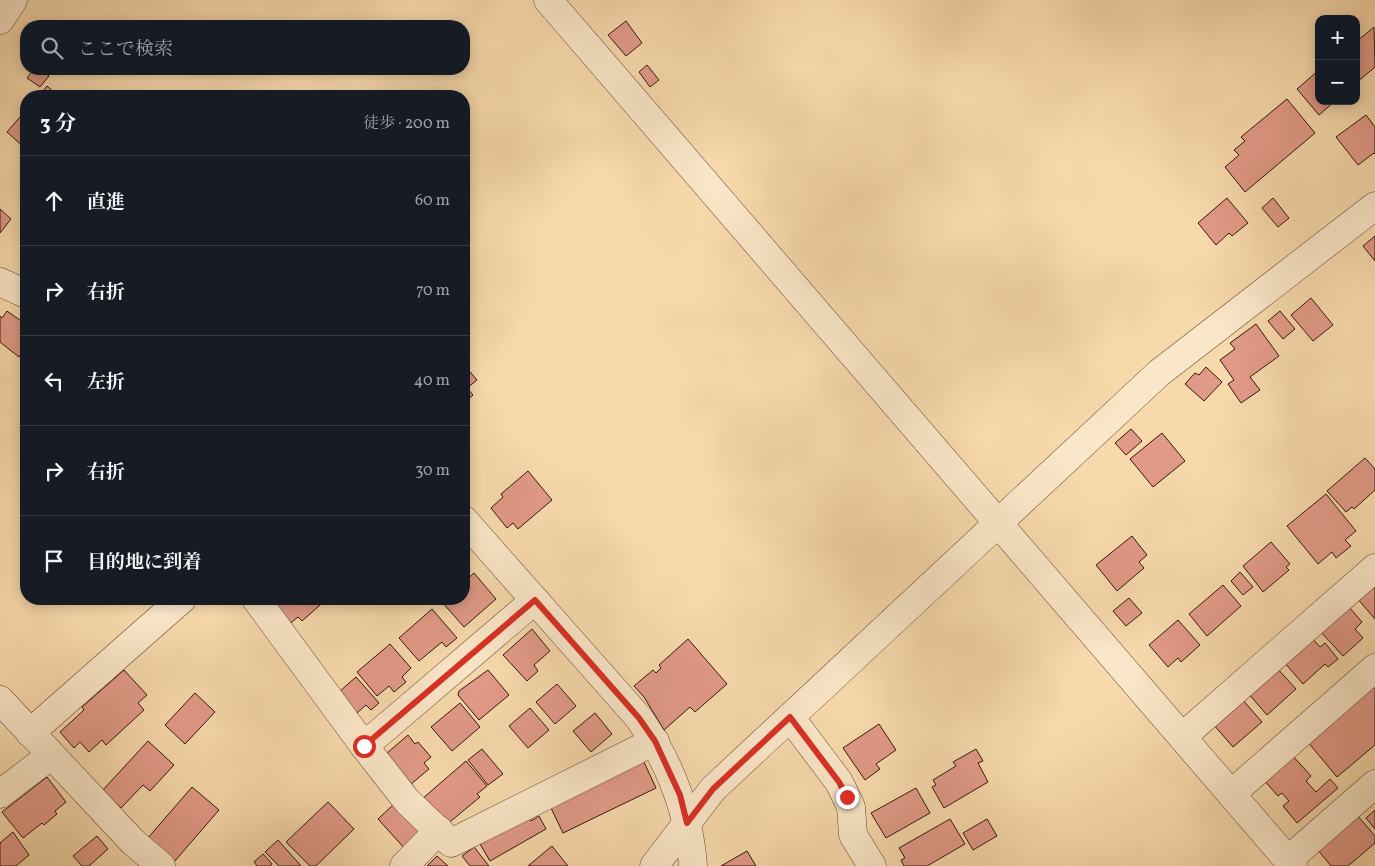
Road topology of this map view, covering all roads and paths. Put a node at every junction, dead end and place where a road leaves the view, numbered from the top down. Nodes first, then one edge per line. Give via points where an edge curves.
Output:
1 (13, 0) edge
2 (548, 0) edge
3 (0, 20) edge
4 (1375, 206) edge
5 (0, 282) edge
6 (20, 291) edge
7 (998, 522) junction
8 (470, 527) edge
9 (1375, 568) edge
10 (535, 600) junction
11 (175, 605) edge
12 (260, 605) edge
13 (1375, 668) edge
14 (0, 700) edge
15 (790, 717) junction
16 (30, 733) junction
17 (1182, 737) junction
18 (655, 741) junction
19 (364, 746) junction
20 (50, 756) junction
21 (1375, 784) edge
22 (0, 794) edge
23 (1231, 794) junction
24 (687, 823) junction
25 (440, 830) junction
26 (143, 861) edge
27 (1290, 863) edge
28 (404, 866) edge
29 (654, 866) edge
30 (692, 866) edge
31 (872, 866) edge

1 - 3 street
2 - 7 street
4 - 7 street via 1159,373
5 - 6 street
7 - 15 street
7 - 17 street
8 - 10 street
9 - 17 street
10 - 18 street via 639,718
10 - 19 street
11 - 16 street
12 - 19 street
13 - 23 street
14 - 16 street
15 - 24 street via 713,789
15 - 31 street via 839,782 851,807 853,835
16 - 20 street
17 - 23 street
18 - 24 street via 680,795
18 - 25 street via 451,843
19 - 25 street via 407,801
20 - 22 street
20 - 26 street
21 - 27 street
23 - 27 street
24 - 29 street
24 - 30 street
25 - 28 street

